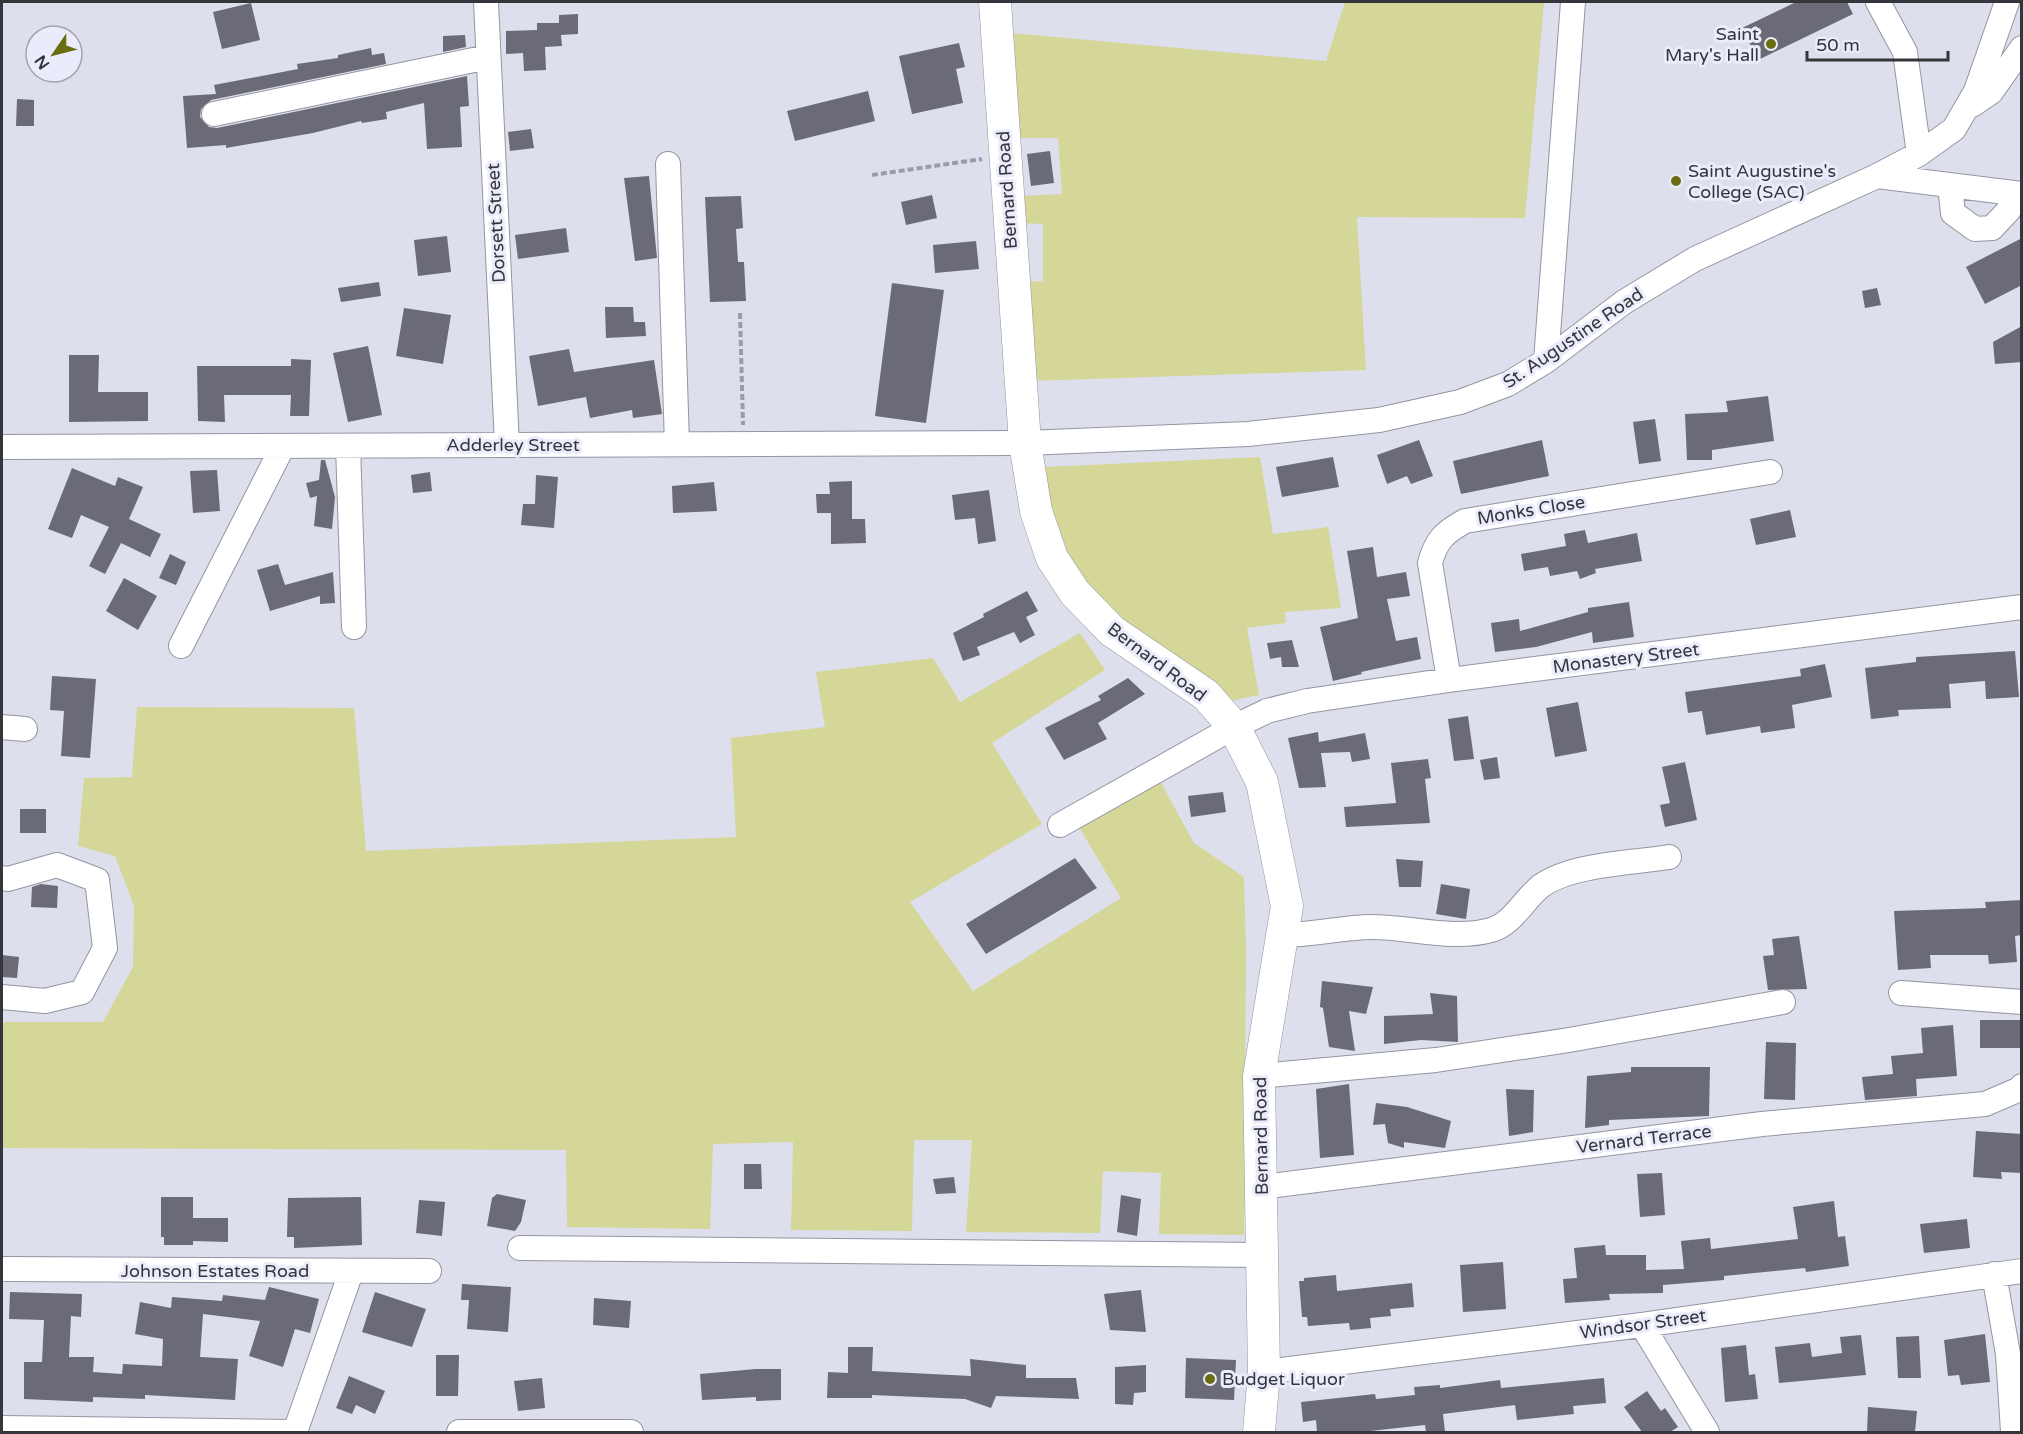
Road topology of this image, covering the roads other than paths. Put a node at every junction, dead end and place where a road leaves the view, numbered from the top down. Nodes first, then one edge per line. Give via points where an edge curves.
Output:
1 (486, 2) edge
2 (994, 2) edge
3 (1573, 2) edge
4 (1878, 2) edge
5 (2007, 2) edge
6 (2022, 48) edge
7 (488, 57) junction
8 (1968, 108) junction
9 (214, 114) dead end
10 (1919, 153) junction
11 (668, 164) dead end
12 (1877, 176) junction
13 (1950, 185) junction
14 (2017, 193) edge
15 (1546, 361) junction
16 (1025, 443) junction
17 (677, 444) junction
18 (507, 445) junction
19 (283, 446) junction
20 (348, 446) junction
21 (2, 447) edge
22 (1770, 472) dead end
23 (2022, 607) edge
24 (354, 627) dead end
25 (181, 646) dead end
26 (1449, 680) junction
27 (1234, 727) junction
28 (1060, 825) dead end
29 (1669, 857) dead end
30 (2, 878) edge
31 (1282, 935) junction
32 (1901, 993) dead end
33 (2, 997) edge
34 (1783, 1002) dead end
35 (2022, 1002) edge
36 (1259, 1076) junction
37 (2022, 1086) edge
38 (1262, 1187) junction
39 (520, 1248) dead end
40 (1263, 1256) junction
41 (2, 1269) edge
42 (429, 1270) dead end
43 (2022, 1270) edge
44 (351, 1272) junction
45 (1994, 1274) junction
46 (1642, 1325) junction
47 (1264, 1372) junction
48 (2, 1428) edge
49 (295, 1432) edge
50 (459, 1432) edge
51 (631, 1432) edge
52 (1259, 1432) edge
53 (1707, 1432) edge
54 (2013, 1432) edge

1 - 7 street, Dorsett Street
2 - 16 main road, Bernard Road
3 - 15 street
4 - 10 street via 1905,52
5 - 8 street
6 - 8 street via 1991,92
7 - 9 street
7 - 18 street, Dorsett Street
8 - 10 street, St. Augustine Road via 1954,129
10 - 12 street, St. Augustine Road
11 - 17 street
12 - 13 street
12 - 15 street, St. Augustine Road via 1695,259 1624,302
13 - 14 street
13 - 14 street via 1953,213 1975,229 1992,228 2009,210
15 - 16 street, St. Augustine Road via 1508,384 1460,402 1379,420 1248,434
16 - 17 street, Adderley Street
16 - 27 main road, Bernard Road via 1036,511 1052,558 1075,593 1112,631 1206,695
17 - 18 street, Adderley Street
18 - 20 street, Adderley Street
19 - 20 street, Adderley Street
19 - 21 street, Adderley Street
19 - 25 street
20 - 24 street
22 - 26 street, Monks Close via 1465,521 1444,533 1435,545 1430,563
23 - 26 street, Monastery Street
26 - 27 street, Monastery Street via 1307,701 1267,711
27 - 28 street, Monastery Street
27 - 31 main road, Bernard Road via 1262,782 1287,906
29 - 31 street via 1555,878 1540,886 1503,925 1490,931 1368,927
30 - 33 street via 57,865 97,880 105,948 82,992 45,1001
31 - 36 main road, Bernard Road
32 - 35 street
34 - 36 street via 1436,1060
36 - 38 main road, Bernard Road
37 - 38 street, Vernard Terrace via 1984,1104 1762,1124
38 - 40 main road, Bernard Road
39 - 40 street
40 - 47 main road, Bernard Road
41 - 44 street, Johnson Estates Road
42 - 44 street, Johnson Estates Road
43 - 45 street, Windsor Street
44 - 49 street
45 - 46 street, Windsor Street
45 - 54 street via 2007,1354
46 - 47 street, Windsor Street
46 - 53 street
47 - 52 main road, Bernard Road
48 - 49 street
50 - 51 street

